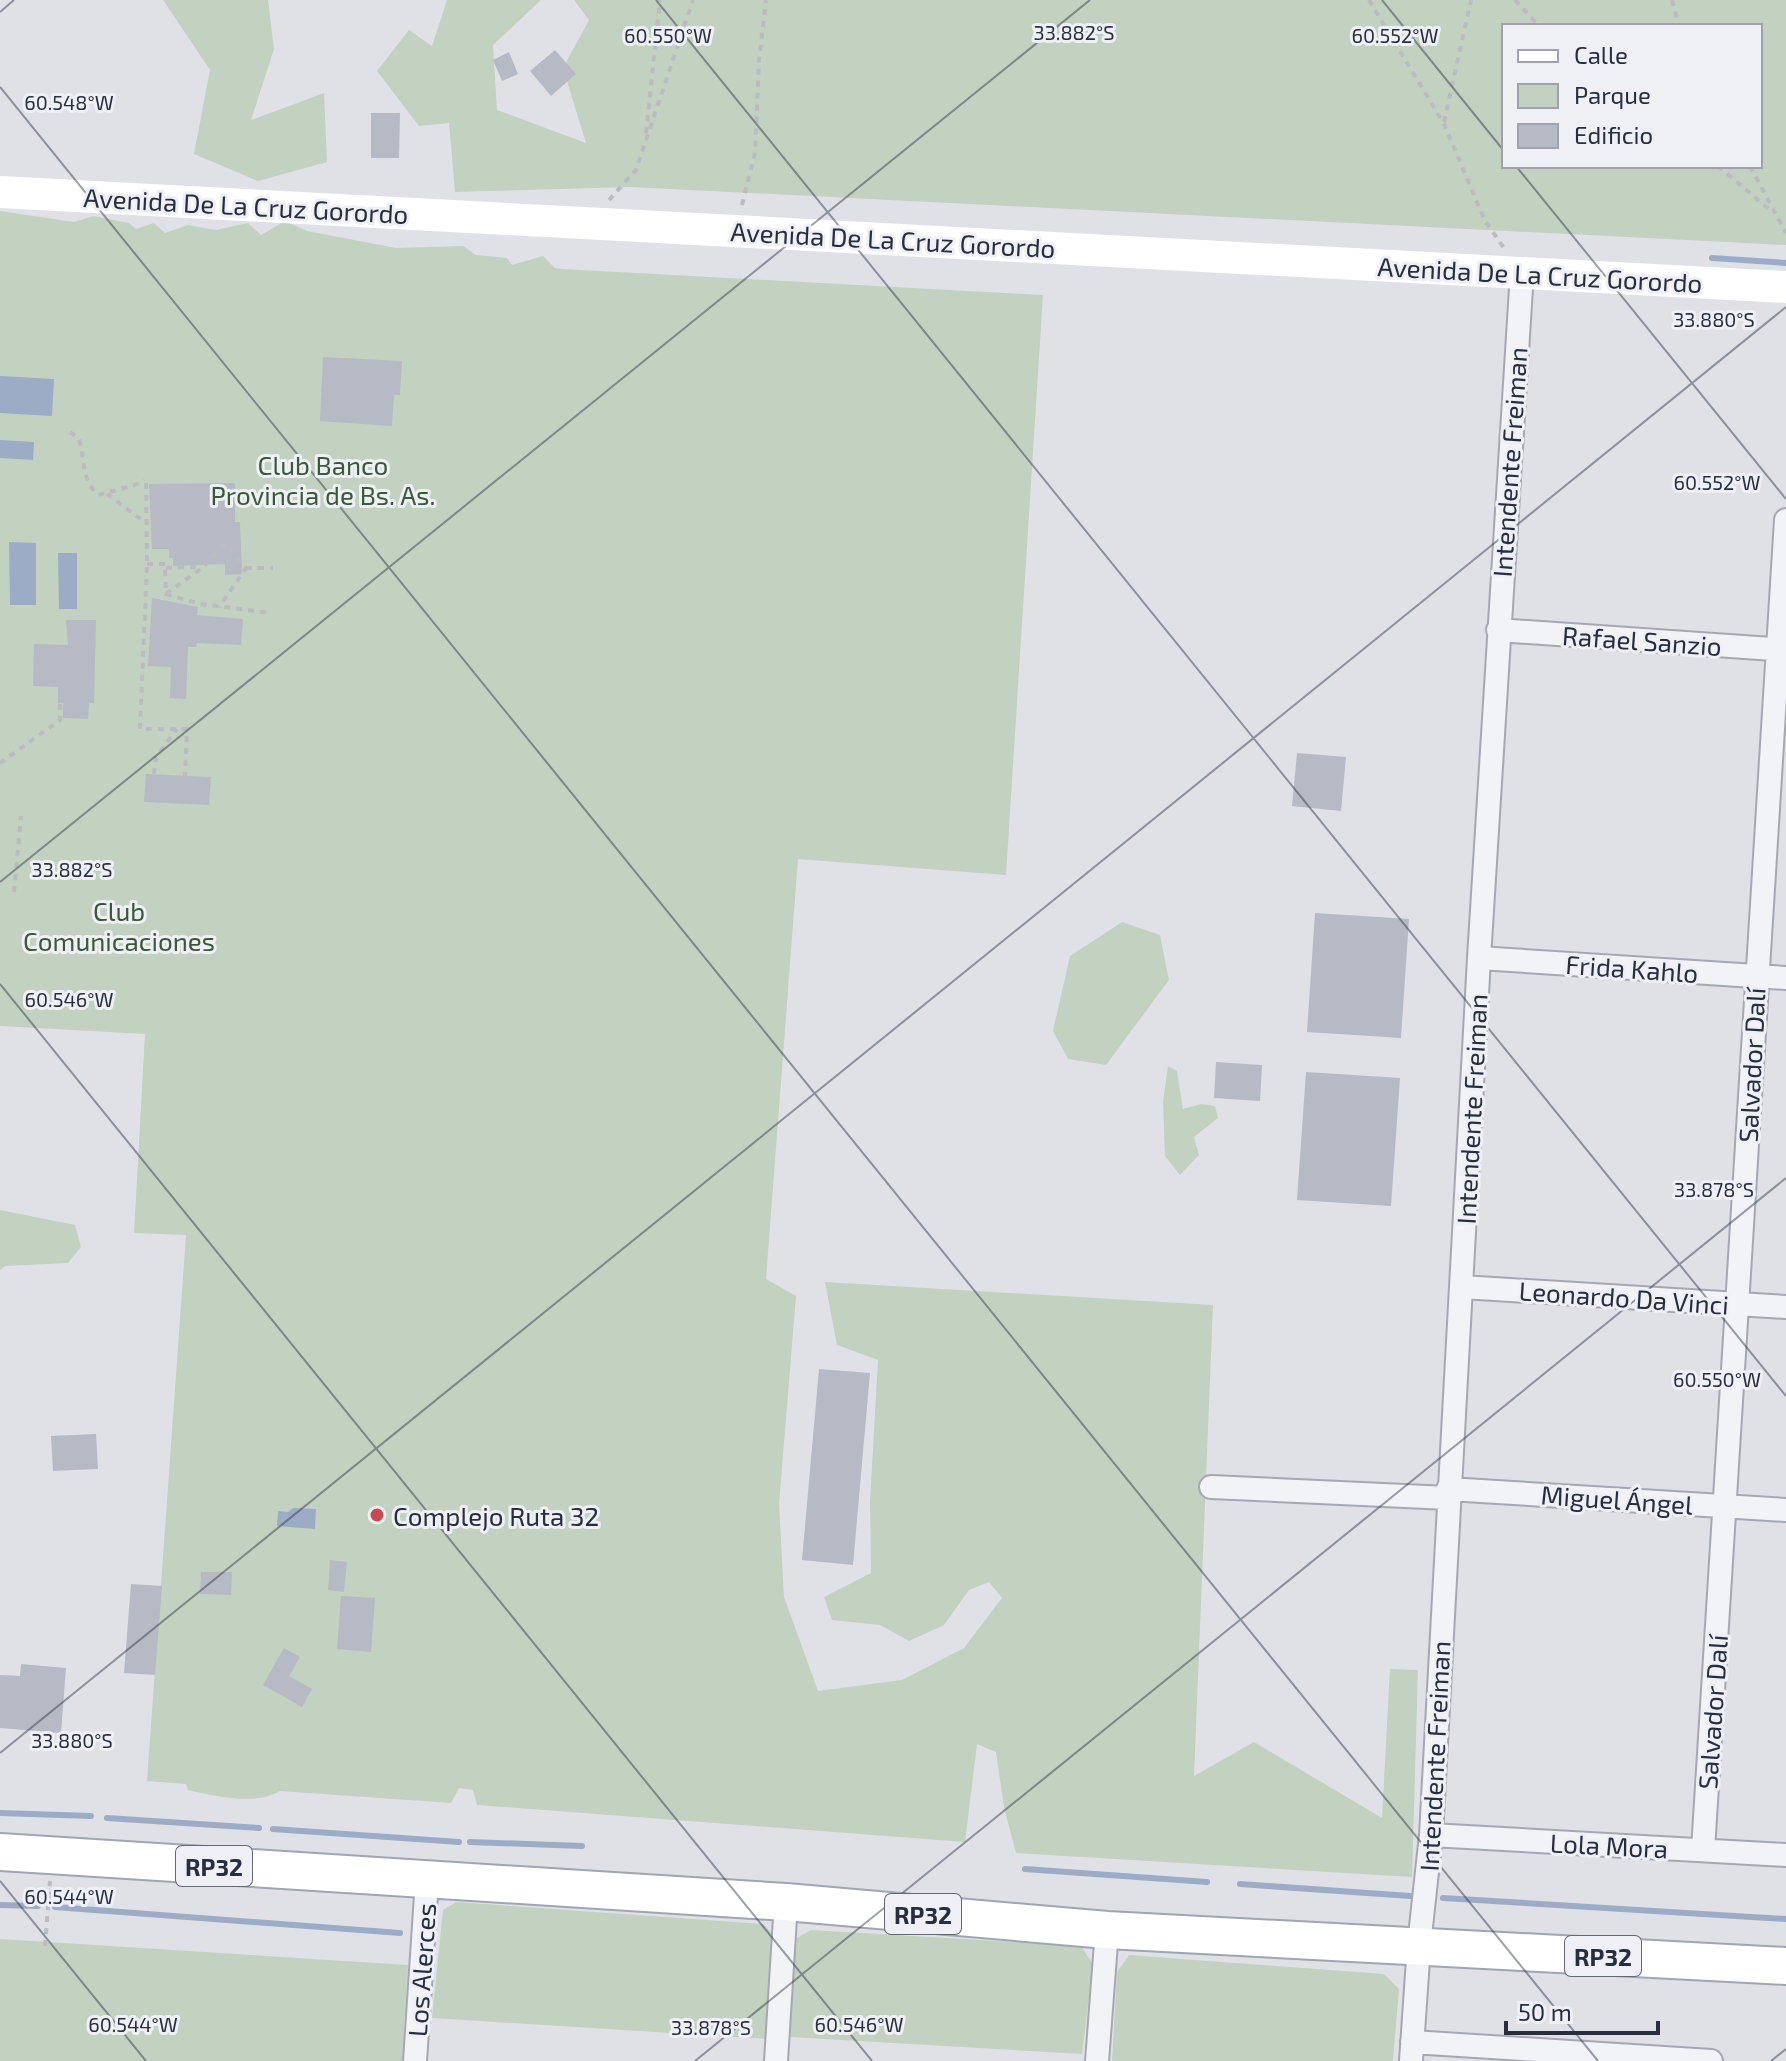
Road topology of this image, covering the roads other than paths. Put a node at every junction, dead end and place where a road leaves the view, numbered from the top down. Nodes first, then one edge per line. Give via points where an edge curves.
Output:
1 (0, 192) edge
2 (1522, 272) junction
3 (1786, 287) edge
4 (1786, 520) edge
5 (1498, 630) junction
6 (1782, 649) edge
7 (1479, 958) junction
8 (1756, 976) junction
9 (1786, 978) edge
10 (1462, 1287) junction
11 (1739, 1304) junction
12 (1786, 1307) edge
13 (1211, 1487) dead end
14 (1448, 1494) junction
15 (1725, 1506) junction
16 (1786, 1510) edge
17 (1431, 1835) junction
18 (1703, 1850) junction
19 (0, 1852) edge
20 (1786, 1855) edge
21 (427, 1880) junction
22 (786, 1902) junction
23 (1107, 1930) junction
24 (1419, 1945) junction
25 (1786, 1966) edge
26 (1412, 2052) edge
27 (415, 2061) edge
28 (776, 2061) edge
29 (1097, 2061) edge
30 (1711, 2061) edge

1 - 2 main road, Avenida De La Cruz Gorordo
2 - 3 main road, Avenida De La Cruz Gorordo
2 - 5 street, Intendente Freiman
4 - 6 street, Salvador Dalí
5 - 6 street, Rafael Sanzio
5 - 7 street, Intendente Freiman
6 - 8 street, Salvador Dalí
7 - 8 street, Frida Kahlo
7 - 10 street, Intendente Freiman
8 - 9 street, Frida Kahlo
8 - 11 street, Salvador Dalí
10 - 11 street, Leonardo Da Vinci
10 - 14 street, Intendente Freiman
11 - 12 street, Leonardo Da Vinci
11 - 15 street, Salvador Dalí
13 - 14 street, Miguel Ángel
14 - 15 street, Miguel Ángel
14 - 17 street, Intendente Freiman
15 - 16 street, Miguel Ángel
15 - 18 street, Salvador Dalí
17 - 18 street, Lola Mora
17 - 24 street, Intendente Freiman
18 - 20 street, Lola Mora
19 - 21 main road, RP32
21 - 22 main road, RP32
21 - 27 street, Los Alerces
22 - 23 main road, RP32
22 - 28 street
23 - 24 main road, RP32
23 - 29 street
24 - 25 main road, RP32
24 - 26 street, Intendente Freiman
26 - 30 street

